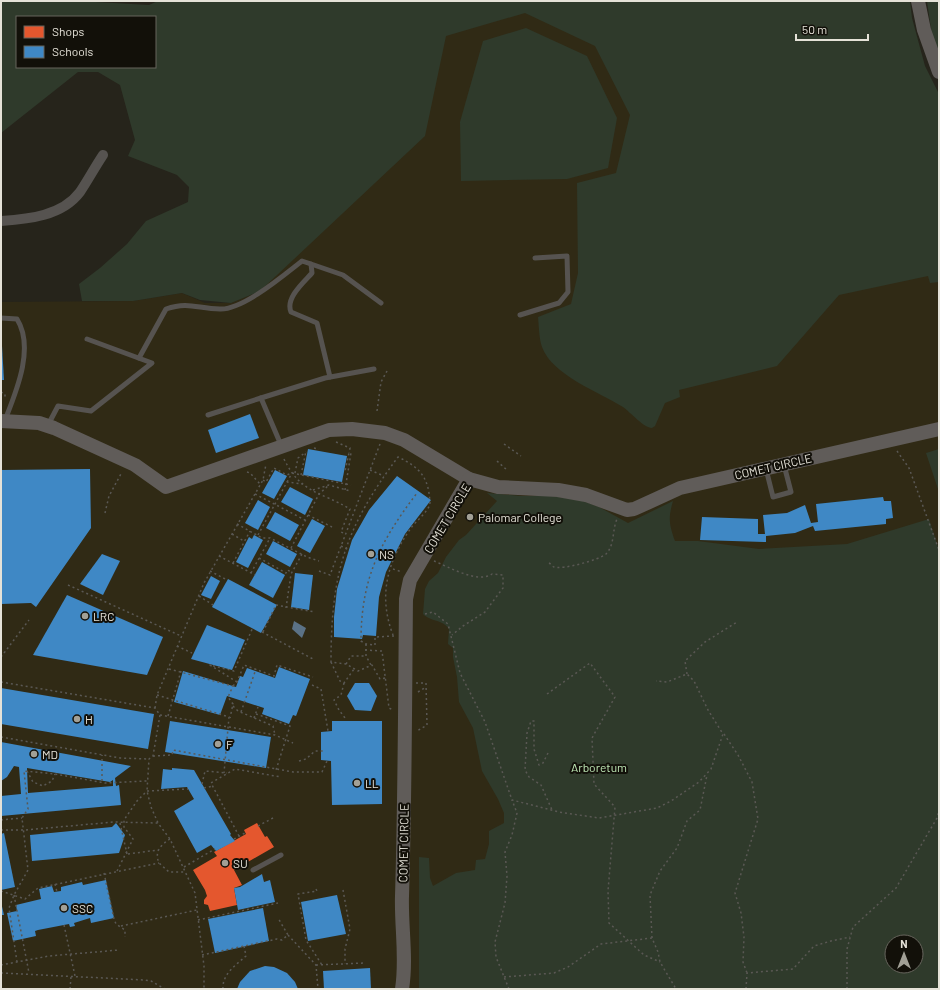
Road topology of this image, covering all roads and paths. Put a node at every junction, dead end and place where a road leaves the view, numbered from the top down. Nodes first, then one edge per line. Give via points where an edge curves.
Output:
1 (918, 1) edge
2 (939, 72) edge
3 (103, 155) dead end
4 (1, 221) edge
5 (535, 258) dead end
6 (311, 264) junction
7 (381, 303) dead end
8 (520, 315) dead end
9 (1, 318) edge
10 (87, 339) dead end
11 (139, 358) junction
12 (374, 369) dead end
13 (387, 371) dead end
14 (330, 377) junction
15 (1, 392) edge
16 (261, 398) junction
17 (3, 402) dead end
18 (377, 411) dead end
19 (208, 415) dead end
20 (3, 421) edge
21 (47, 426) junction
22 (939, 429) edge
23 (334, 437) dead end
24 (382, 440) dead end
25 (504, 444) dead end
26 (307, 447) dead end
27 (894, 447) dead end
28 (313, 448) dead end
29 (282, 449) junction
30 (319, 449) dead end
31 (306, 452) junction
32 (349, 452) junction
33 (520, 456) dead end
34 (267, 458) dead end
35 (497, 461) dead end
36 (784, 464) junction
37 (124, 468) dead end
38 (766, 468) junction
39 (370, 470) junction
40 (507, 470) dead end
41 (243, 471) dead end
42 (345, 471) dead end
43 (292, 473) junction
44 (295, 474) junction
45 (301, 475) junction
46 (384, 476) junction
47 (469, 479) junction
48 (263, 480) junction
49 (287, 482) junction
50 (260, 484) junction
51 (302, 484) junction
52 (346, 484) junction
53 (329, 485) junction
54 (351, 485) dead end
55 (312, 490) junction
56 (345, 490) junction
57 (350, 491) dead end
58 (417, 493) dead end
59 (255, 494) junction
60 (319, 494) junction
61 (274, 504) junction
62 (105, 513) dead end
63 (308, 515) junction
64 (306, 520) junction
65 (621, 520) dead end
66 (237, 524) junction
67 (332, 527) dead end
68 (250, 531) junction
69 (232, 534) junction
70 (346, 534) junction
71 (258, 535) junction
72 (270, 538) junction
73 (245, 541) junction
74 (341, 546) junction
75 (291, 548) junction
76 (345, 548) junction
77 (349, 550) dead end
78 (939, 550) edge
79 (302, 554) junction
80 (219, 556) junction
81 (259, 558) junction
82 (429, 559) dead end
83 (320, 561) dead end
84 (232, 563) junction
85 (549, 563) dead end
86 (393, 569) dead end
87 (210, 571) junction
88 (318, 571) dead end
89 (292, 572) junction
90 (402, 572) dead end
91 (251, 573) junction
92 (255, 575) dead end
93 (227, 580) dead end
94 (68, 585) dead end
95 (199, 596) junction
96 (213, 605) dead end
97 (286, 608) junction
98 (315, 612) dead end
99 (425, 614) dead end
100 (29, 620) dead end
101 (737, 622) dead end
102 (252, 627) dead end
103 (181, 636) junction
104 (394, 636) junction
105 (452, 636) junction
106 (395, 639) dead end
107 (366, 644) junction
108 (177, 646) junction
109 (365, 650) junction
110 (192, 653) dead end
111 (366, 656) junction
112 (1, 657) edge
113 (313, 659) dead end
114 (238, 662) junction
115 (331, 662) junction
116 (346, 664) junction
117 (244, 665) junction
118 (372, 665) junction
119 (354, 668) junction
120 (169, 669) junction
121 (256, 669) junction
122 (181, 671) junction
123 (687, 674) junction
124 (313, 678) dead end
125 (385, 678) junction
126 (656, 681) dead end
127 (1, 682) edge
128 (237, 682) junction
129 (344, 683) junction
130 (410, 683) dead end
131 (233, 686) junction
132 (312, 686) dead end
133 (426, 687) junction
134 (416, 694) dead end
135 (547, 694) dead end
136 (157, 695) junction
137 (173, 700) junction
138 (232, 706) junction
139 (258, 707) dead end
140 (155, 708) junction
141 (395, 711) dead end
142 (241, 712) junction
143 (256, 714) junction
144 (160, 715) junction
145 (168, 716) junction
146 (230, 718) junction
147 (254, 718) junction
148 (345, 718) dead end
149 (229, 726) junction
150 (328, 731) dead end
151 (416, 731) dead end
152 (724, 734) junction
153 (275, 735) junction
154 (1, 737) edge
155 (286, 739) junction
156 (293, 743) dead end
157 (323, 751) dead end
158 (548, 753) dead end
159 (102, 755) junction
160 (153, 756) junction
161 (149, 759) junction
162 (226, 759) junction
163 (299, 761) dead end
164 (327, 761) dead end
165 (276, 770) junction
166 (27, 772) junction
167 (224, 773) junction
168 (228, 773) junction
169 (708, 773) junction
170 (55, 774) junction
171 (280, 777) dead end
172 (147, 781) junction
173 (102, 782) junction
174 (202, 784) dead end
175 (213, 786) junction
176 (204, 788) dead end
177 (188, 789) dead end
178 (147, 791) junction
179 (512, 800) junction
180 (552, 810) junction
181 (939, 811) edge
182 (614, 816) junction
183 (22, 818) junction
184 (273, 818) dead end
185 (1, 820) edge
186 (120, 823) junction
187 (123, 823) junction
188 (158, 823) junction
189 (258, 826) dead end
190 (1, 830) edge
191 (24, 830) junction
192 (245, 833) dead end
193 (239, 836) junction
194 (170, 839) junction
195 (234, 839) dead end
196 (215, 849) dead end
197 (158, 850) junction
198 (127, 854) junction
199 (281, 855) dead end
200 (159, 863) junction
201 (184, 867) junction
202 (253, 870) dead end
203 (117, 871) junction
204 (186, 872) junction
205 (104, 873) junction
206 (55, 884) junction
207 (316, 889) dead end
208 (343, 890) dead end
209 (1, 891) edge
210 (57, 892) dead end
211 (14, 895) junction
212 (278, 903) dead end
213 (197, 910) junction
214 (278, 918) dead end
215 (198, 920) junction
216 (64, 925) dead end
217 (121, 926) junction
218 (288, 935) junction
219 (125, 937) dead end
220 (850, 937) junction
221 (652, 938) junction
222 (630, 942) junction
223 (244, 946) junction
224 (118, 950) dead end
225 (71, 954) junction
226 (202, 955) junction
227 (27, 960) junction
228 (17, 962) junction
229 (660, 962) junction
230 (364, 963) dead end
231 (345, 964) junction
232 (1, 965) edge
233 (316, 965) junction
234 (322, 965) junction
235 (1, 973) edge
236 (746, 973) junction
237 (29, 974) junction
238 (71, 976) junction
239 (75, 976) junction
240 (504, 977) junction
241 (70, 989) edge
242 (165, 989) edge
243 (204, 989) edge
244 (223, 989) edge
245 (318, 989) edge
246 (402, 989) edge
247 (510, 989) edge
248 (676, 989) edge
249 (746, 989) edge
250 (846, 989) edge

1 - 2 street via 924,30
3 - 4 street via 79,193 57,211 24,219
5 - 8 lane via 567,256 568,292 560,302
6 - 7 lane via 343,276
6 - 11 lane via 302,261 252,298 222,309 180,304 166,309
6 - 14 lane via 312,273 291,298 289,308 291,312 317,324
9 - 20 lane via 17,320 23,335 21,381
10 - 11 lane
11 - 21 lane via 152,363 92,411 58,406
12 - 14 lane
13 - 18 path via 381,382
14 - 16 lane
15 - 17 path via 5,394
16 - 19 lane
16 - 29 lane
20 - 21 street via 39,423
21 - 29 street via 135,464 166,487
22 - 36 street, COMET CIRCLE
23 - 32 path via 335,441 350,448
24 - 39 path
25 - 33 path
26 - 31 path
27 - 78 path via 909,468
28 - 30 path
29 - 43 path
29 - 47 street via 329,430 372,431 404,440
31 - 44 path via 298,458
31 - 45 path
32 - 42 path
32 - 52 path via 351,453
34 - 48 path
35 - 40 path
36 - 38 street, COMET CIRCLE
36 - 38 lane via 791,492 773,497
37 - 62 path via 109,496
38 - 47 street, COMET CIRCLE via 680,488 627,510 586,495 558,490 504,489
39 - 46 path
39 - 70 path
41 - 50 path via 250,473
43 - 44 path
43 - 48 path via 287,475 274,468 266,482
43 - 49 path
43 - 51 path
44 - 45 path
45 - 52 path
46 - 76 path
46 - 104 path via 398,457 413,464 422,474 430,495 429,507 401,545 387,580 385,603
47 - 246 street, COMET CIRCLE via 410,580 406,600 401,922 405,968
48 - 50 path
49 - 51 path
49 - 61 path
50 - 59 path
51 - 55 path
52 - 54 path
52 - 56 path
53 - 55 path
53 - 56 path
53 - 60 path
55 - 60 path
56 - 57 path
58 - 107 path via 395,523 374,561 367,581 361,627 361,641
59 - 61 path
59 - 66 path
60 - 63 path
60 - 70 path via 350,509 341,532
61 - 64 path
61 - 71 path
63 - 64 path
63 - 67 path
64 - 75 path
65 - 85 path via 616,519 613,543 605,554 586,562 562,567 555,567
66 - 68 path
66 - 69 path
68 - 71 path
68 - 73 path
69 - 73 path
69 - 80 path
70 - 74 path
71 - 72 path
72 - 75 path
72 - 81 path
73 - 84 path
74 - 76 path
74 - 88 path via 330,574
75 - 79 path
76 - 77 path
76 - 115 path via 334,591
79 - 83 path
79 - 89 path
80 - 84 path
80 - 87 path
81 - 89 path via 286,573 287,570
81 - 91 path
82 - 105 path via 473,576 503,575 503,588 485,612
84 - 91 path
86 - 90 path
87 - 93 path
87 - 95 path
89 - 97 path
91 - 92 path
94 - 103 path
95 - 96 path
95 - 103 path
97 - 98 path
97 - 113 path via 276,605 262,632
99 - 105 path via 433,612 448,624
100 - 112 path
101 - 123 path via 705,642 685,662
102 - 114 path
103 - 108 path
104 - 106 path
104 - 107 path via 376,637 375,645
105 - 179 path via 460,673 485,722
107 - 109 path
108 - 110 path
108 - 120 path
109 - 111 path
109 - 125 path via 382,651
111 - 116 path via 351,656
111 - 118 path
114 - 117 path
114 - 128 path via 234,671 210,665
115 - 116 path
115 - 129 path via 340,681
116 - 119 path
117 - 121 path
117 - 128 path
118 - 119 path via 358,671
118 - 125 path via 380,679
119 - 129 path
120 - 122 path
120 - 136 path
121 - 124 path via 274,676 277,666
121 - 142 path
122 - 131 path
122 - 137 path
123 - 126 path via 667,682
123 - 152 path via 694,681 708,710
125 - 141 path via 389,708
127 - 140 path
128 - 131 path
129 - 148 path via 341,695 334,700
130 - 133 path via 426,683
131 - 138 path via 228,697
132 - 150 path via 321,689
133 - 134 path
133 - 151 path via 427,725
135 - 182 path via 590,663 615,697 592,738 594,784 615,808
136 - 137 path
136 - 140 path
137 - 145 path
137 - 146 path
138 - 142 path
138 - 146 path
139 - 143 path
140 - 144 path
142 - 147 path
143 - 147 path
143 - 155 path via 290,726
144 - 145 path
144 - 160 path
145 - 149 path
146 - 149 path
147 - 153 path via 273,726
149 - 153 path
149 - 162 path
152 - 169 path
152 - 236 path via 752,782 758,819 736,893 741,912 743,962
153 - 155 path
154 - 159 path
155 - 156 path
155 - 165 path
157 - 163 path via 315,751
158 - 180 path via 539,765 534,749 534,722 531,722 527,732 525,770 529,777 541,785
159 - 161 path
159 - 173 path
160 - 161 path
160 - 162 path via 172,755 173,750
161 - 172 path
162 - 165 path
162 - 167 path
164 - 165 path via 322,772
166 - 170 path
166 - 170 path via 33,782 43,786 52,781
166 - 183 path via 24,771 28,809
167 - 168 path
167 - 174 path via 205,771
168 - 171 path via 235,769
168 - 175 path via 212,783
169 - 182 path via 699,782 657,808
169 - 221 path via 700,810 687,821 677,848 660,871 650,895
170 - 173 path
172 - 173 path
172 - 178 path
175 - 176 path
175 - 193 path
177 - 178 path
178 - 187 path
178 - 188 path
179 - 180 path
179 - 240 path via 517,813 505,852 508,876 505,903 495,942 496,957
180 - 182 path via 599,818
181 - 220 path via 896,888 853,927
182 - 222 path via 608,891 609,923
183 - 185 path
183 - 191 path
184 - 189 path
186 - 187 path
186 - 191 path
186 - 198 path
187 - 188 path
187 - 198 path via 133,839
188 - 194 path
190 - 191 path
191 - 211 path via 28,870
192 - 193 path
193 - 195 path
194 - 197 path
194 - 201 path
196 - 201 path
197 - 198 path
197 - 200 path
198 - 203 path
199 - 202 lane
200 - 203 path
200 - 204 path via 169,872
201 - 204 path
203 - 205 path
204 - 213 path via 195,893
205 - 206 path
205 - 217 path via 114,919 116,924
206 - 210 path
206 - 211 path via 38,888 24,899
207 - 234 path via 317,891 298,894 306,940
208 - 231 path via 350,929 345,949
209 - 211 path
211 - 227 path
211 - 228 path via 9,908
212 - 215 path
213 - 215 path
213 - 217 path
214 - 218 path
215 - 226 path
216 - 225 path
217 - 219 path via 125,930
218 - 223 path via 282,940
218 - 233 path
220 - 236 path via 814,946 793,969
220 - 250 path
221 - 222 path
221 - 229 path
222 - 229 path via 644,955
222 - 240 path via 601,944 568,967 554,973
223 - 226 path
223 - 244 path via 246,956 230,970
224 - 225 path
225 - 227 path
225 - 239 path
226 - 243 path
227 - 228 path
227 - 237 path
228 - 232 path
229 - 248 path
230 - 231 path
231 - 234 path
233 - 234 path
233 - 245 path
235 - 237 path
236 - 249 path
237 - 238 path
238 - 239 path
238 - 241 path
239 - 242 path via 145,980
240 - 247 path

